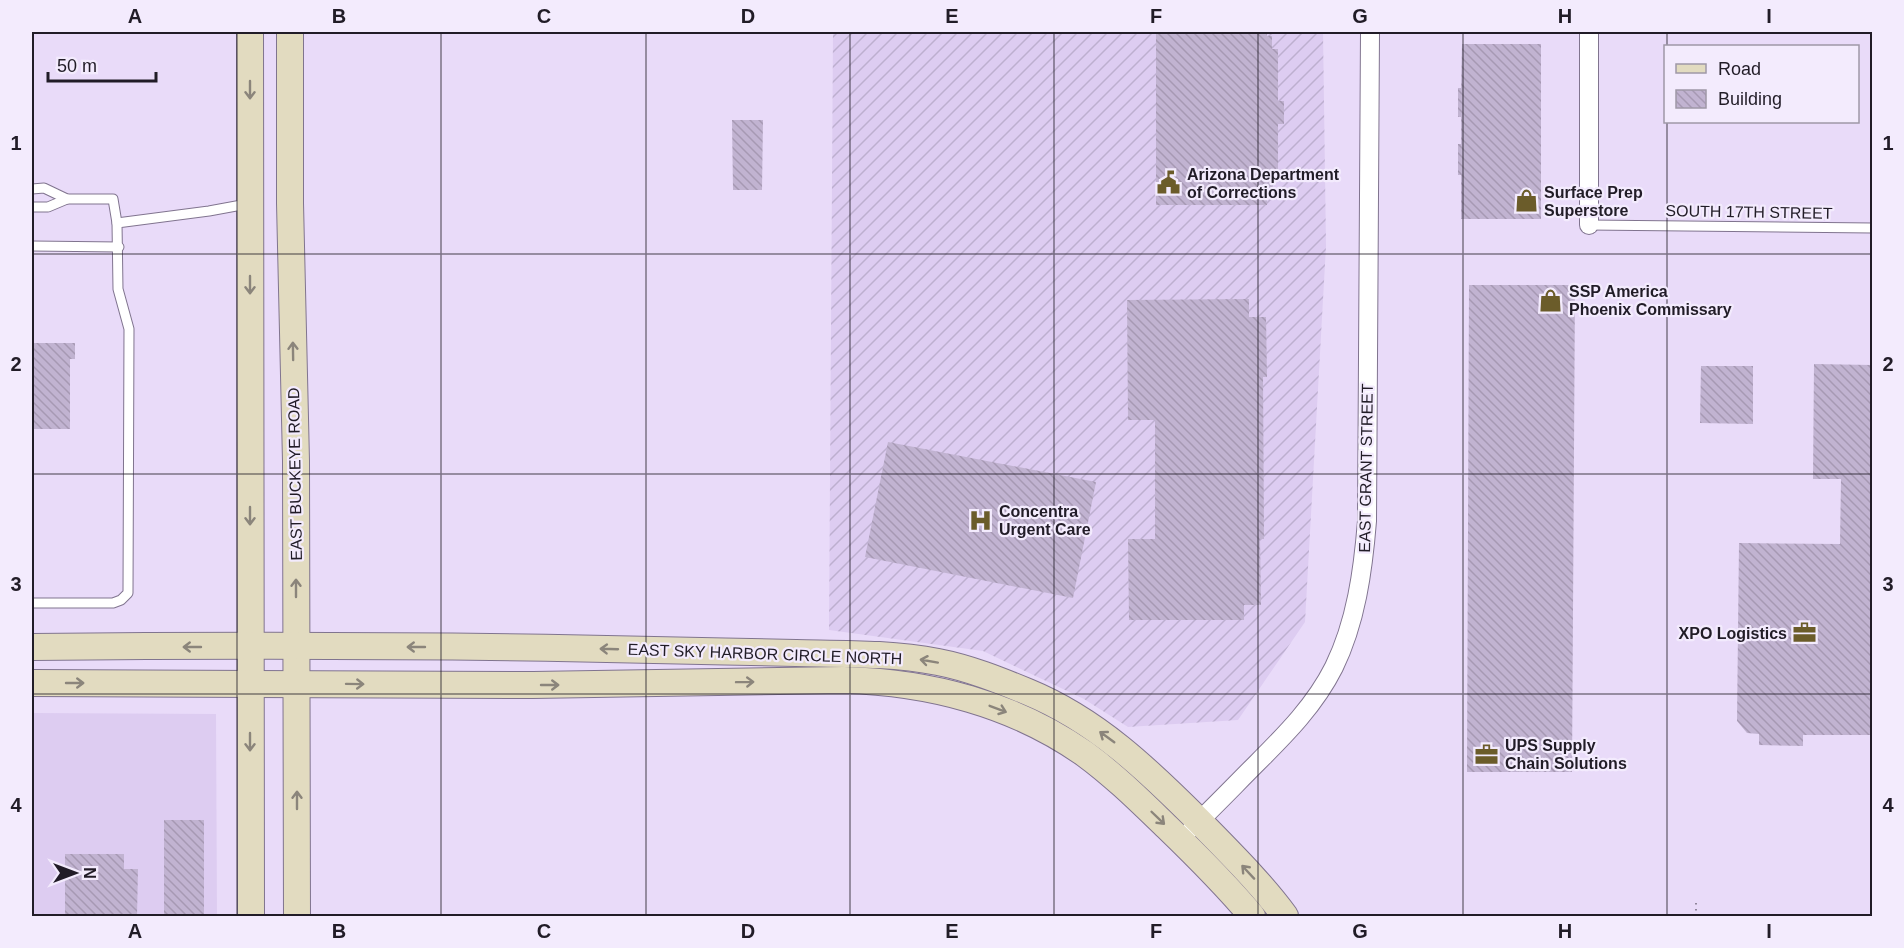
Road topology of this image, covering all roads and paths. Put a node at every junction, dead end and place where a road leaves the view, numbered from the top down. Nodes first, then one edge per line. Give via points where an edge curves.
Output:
1 (250, 32) edge
2 (290, 32) edge
3 (1370, 32) edge
4 (1589, 32) edge
5 (32, 189) edge
6 (67, 199) junction
7 (250, 203) junction
8 (290, 203) junction
9 (32, 207) edge
10 (117, 223) junction
11 (1589, 225) joint
12 (1872, 228) edge
13 (32, 246) edge
14 (119, 247) junction
15 (32, 603) edge
16 (32, 647) edge
17 (250, 647) junction
18 (296, 647) junction
19 (32, 683) edge
20 (250, 684) junction
21 (296, 684) junction
22 (1199, 821) junction
23 (1180, 840) junction
24 (1696, 903) dead end
25 (251, 916) edge
26 (297, 916) edge
27 (1252, 916) edge
28 (1285, 916) edge
29 (1696, 916) edge

1 -> 7 street
2 - 8 street, EAST BUCKEYE ROAD
3 - 22 street, EAST GRANT STREET via 1367,521 1360,587 1334,667 1320,691 1297,722
4 - 11 street
5 - 6 lane via 44,188
6 - 9 lane via 48,207
6 - 10 lane via 113,199
7 - 8 street
7 - 10 lane
7 -> 17 street
18 -> 8 street, EAST BUCKEYE ROAD
10 - 14 lane
11 - 12 lane, SOUTH 17TH STREET
13 - 14 lane
14 - 15 lane via 118,289 129,329 128,593 113,603
17 -> 16 street, EAST SKY HARBOR CIRCLE NORTH
17 - 18 street, EAST SKY HARBOR CIRCLE NORTH
17 - 20 street
18 - 21 street, EAST BUCKEYE ROAD
22 -> 18 street, EAST SKY HARBOR CIRCLE NORTH via 1134,758 1083,721 1017,687 942,663 853,654 475,646
19 -> 20 street, EAST SKY HARBOR CIRCLE NORTH
20 - 21 street, EAST SKY HARBOR CIRCLE NORTH
20 -> 25 street
21 -> 23 street, EAST SKY HARBOR CIRCLE NORTH via 844,680 922,686 1020,717 1062,740 1112,776
26 -> 21 street, EAST BUCKEYE ROAD
22 - 23 street, EAST GRANT STREET
28 -> 22 street, EAST SKY HARBOR CIRCLE NORTH
23 - 27 street, EAST SKY HARBOR CIRCLE NORTH
24 - 29 path

